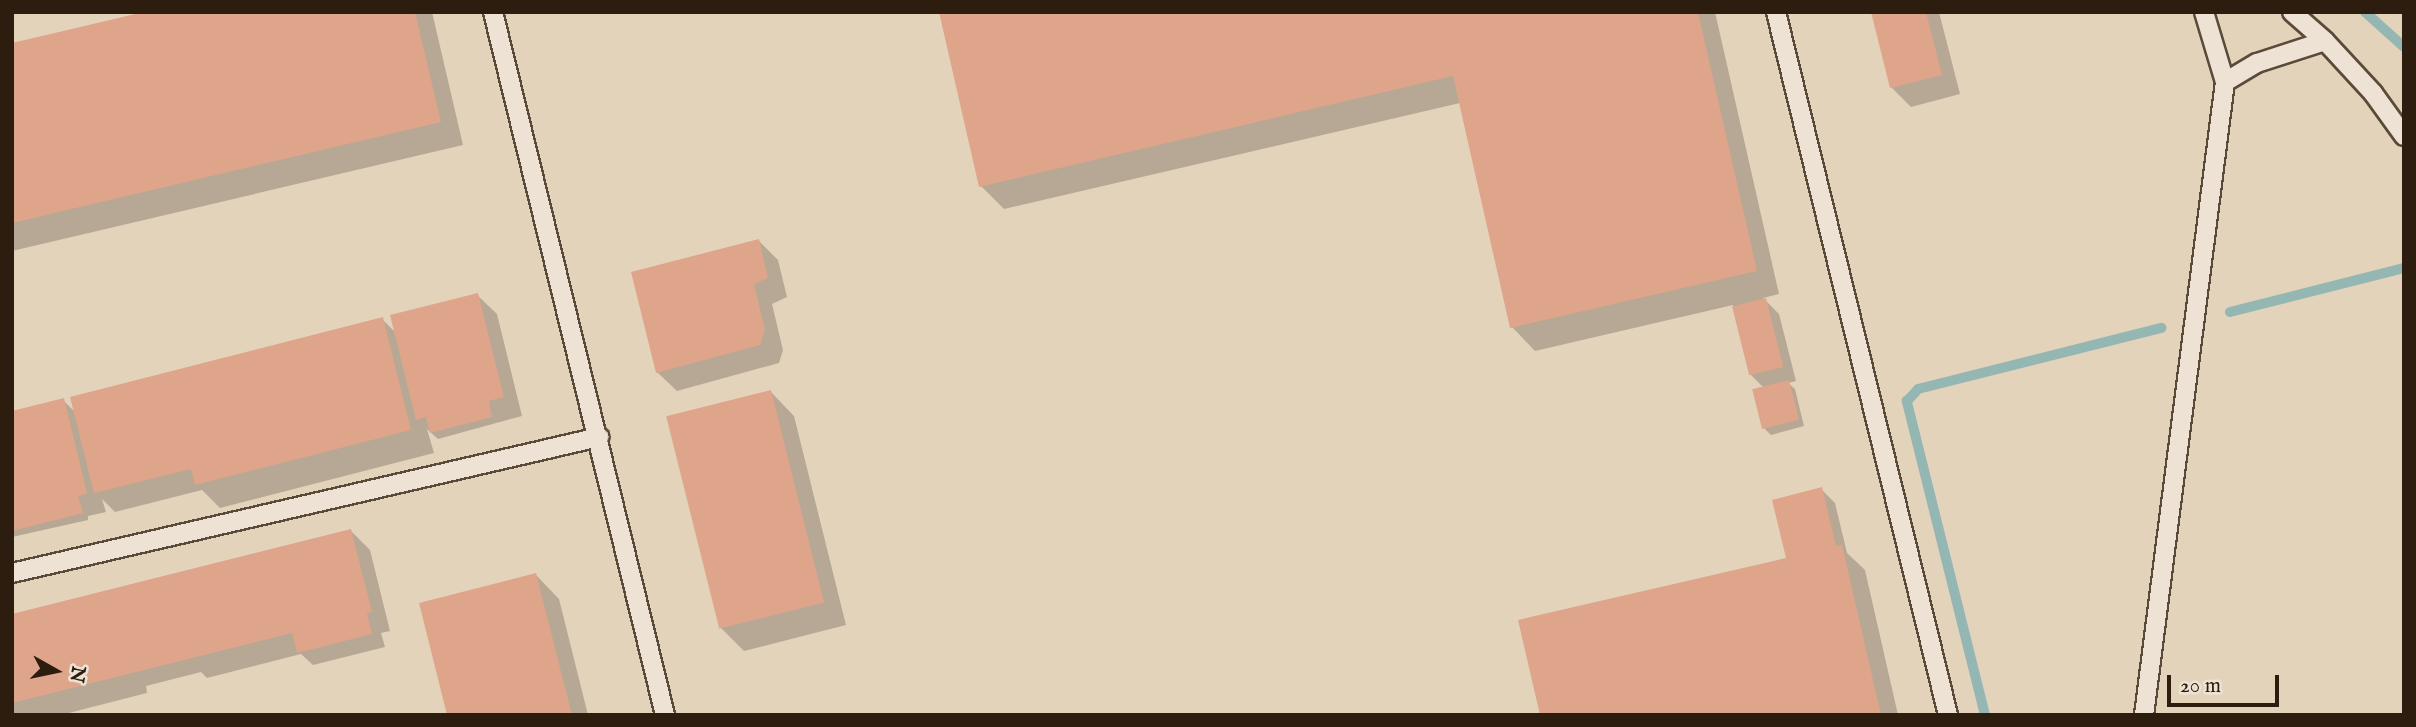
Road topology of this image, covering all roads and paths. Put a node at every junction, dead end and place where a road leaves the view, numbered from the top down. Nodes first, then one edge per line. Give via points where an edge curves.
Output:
1 (493, 12) edge
2 (1776, 12) edge
3 (2204, 12) edge
4 (2292, 12) edge
5 (2325, 41) junction
6 (2225, 82) junction
7 (2404, 136) edge
8 (599, 437) junction
9 (12, 573) edge
10 (665, 715) edge
11 (1948, 715) edge
12 (2144, 715) edge

1 - 8 lane
2 - 11 lane
3 - 6 lane
4 - 5 lane
5 - 6 lane via 2257,63
5 - 7 lane via 2373,93
6 - 12 lane
8 - 9 lane
8 - 10 lane

